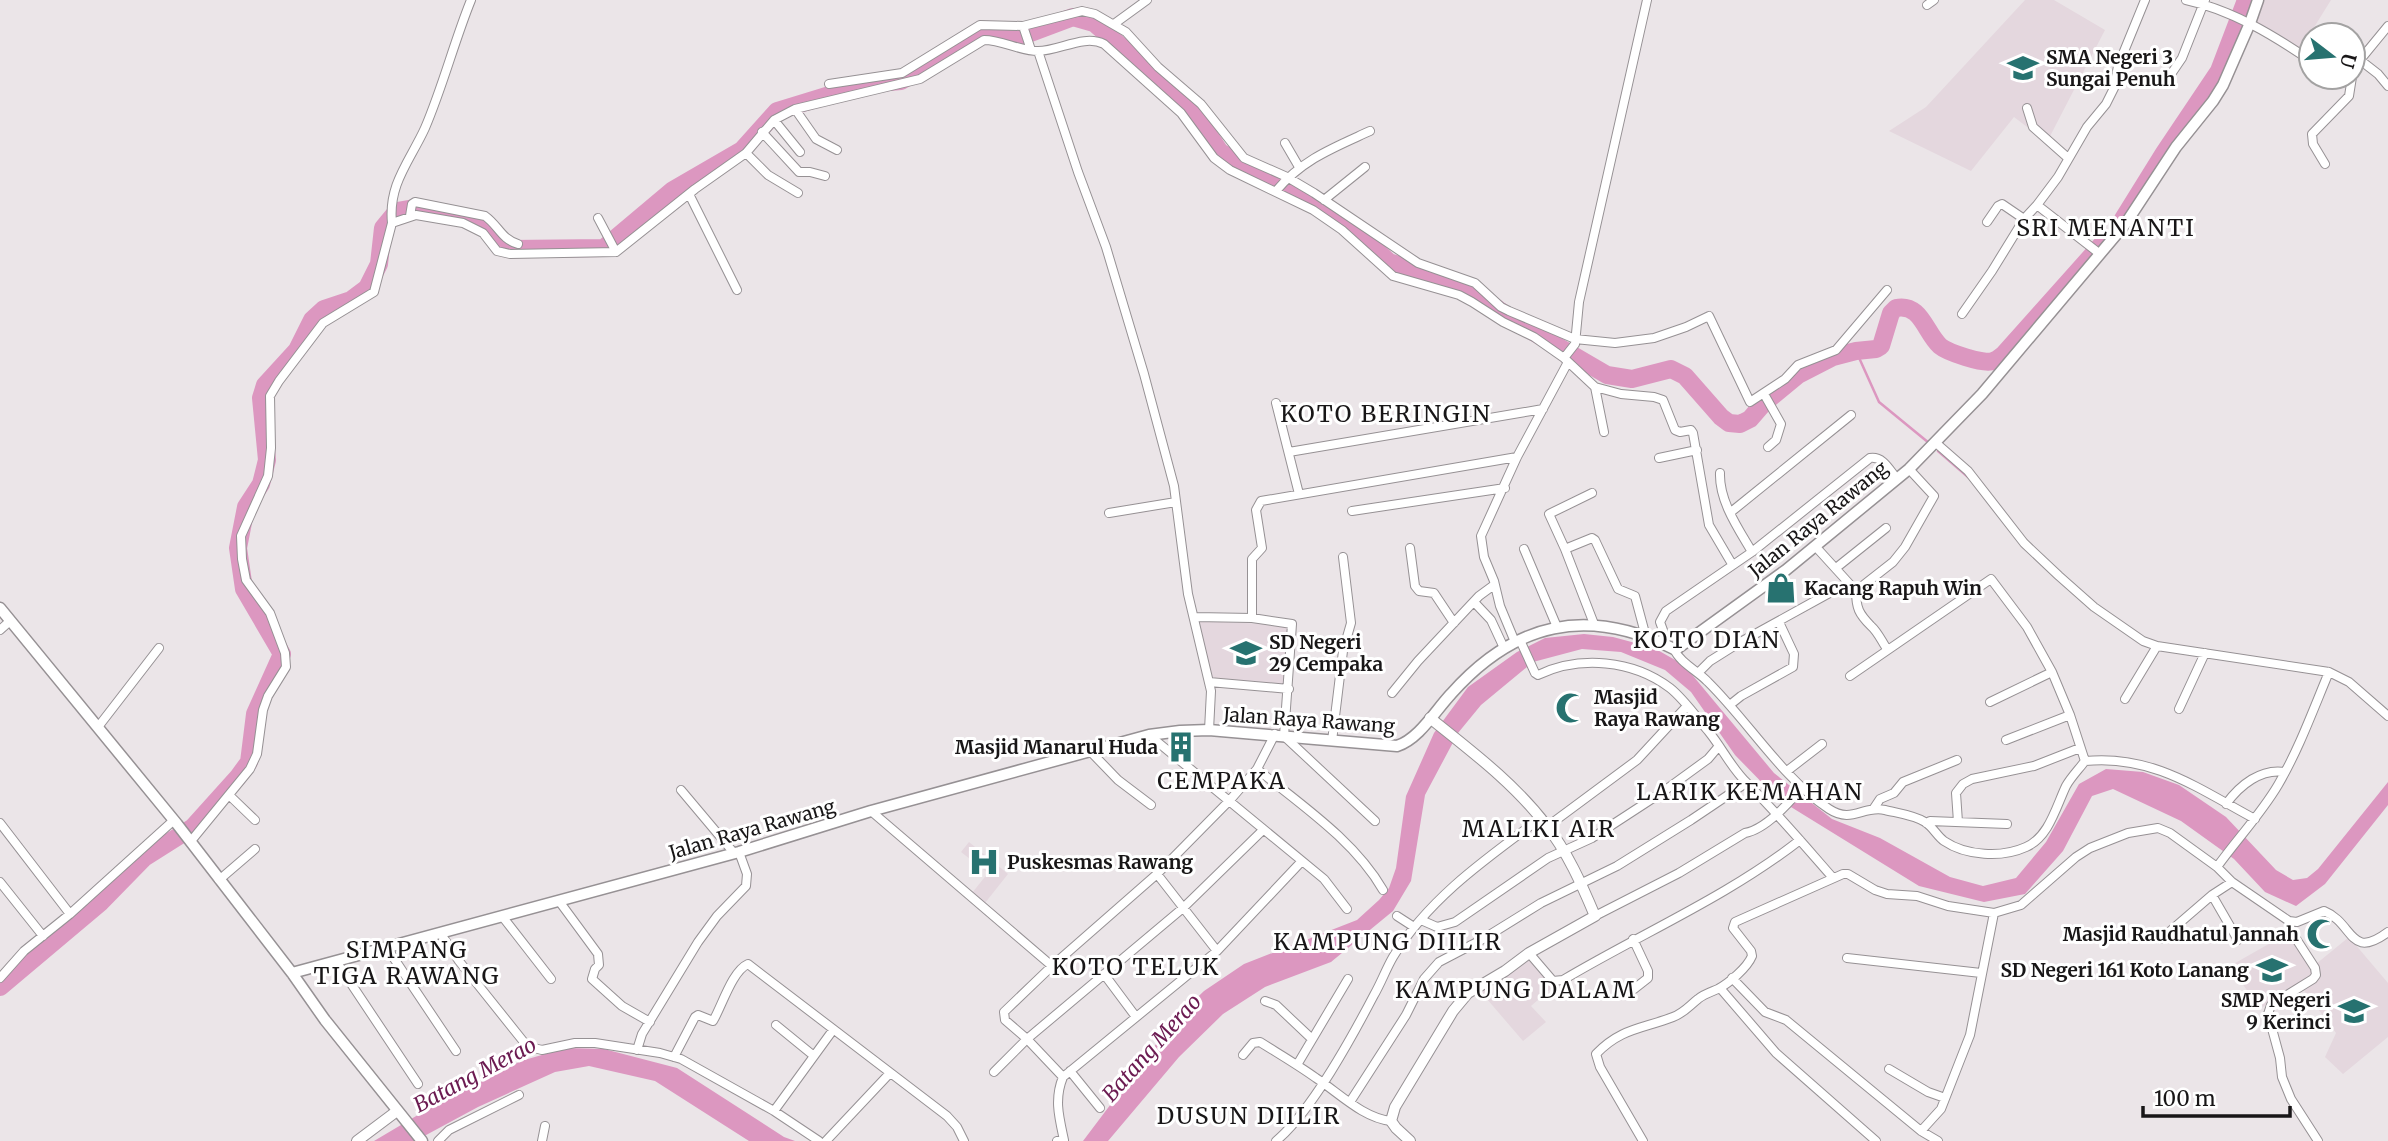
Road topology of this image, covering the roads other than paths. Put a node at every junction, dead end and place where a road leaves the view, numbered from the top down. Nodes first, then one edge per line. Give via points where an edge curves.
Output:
1 (471, 0) edge
2 (1147, 0) edge
3 (1647, 0) edge
4 (2144, 0) edge
5 (2186, 0) edge
6 (2258, 0) edge
7 (2204, 2) edge
8 (2247, 21) junction
9 (1114, 24) junction
10 (2388, 26) edge
11 (1023, 28) junction
12 (1033, 49) junction
13 (2367, 51) edge
14 (2297, 52) edge
15 (2367, 68) edge
16 (2166, 80) dead end
17 (829, 84) dead end
18 (2388, 86) edge
19 (2350, 91) edge
20 (2027, 108) dead end
21 (795, 109) junction
22 (774, 120) junction
23 (1370, 131) dead end
24 (762, 132) junction
25 (1285, 143) dead end
26 (838, 150) dead end
27 (800, 152) dead end
28 (746, 153) junction
29 (2068, 158) junction
30 (2325, 164) dead end
31 (1299, 167) junction
32 (1364, 167) dead end
33 (825, 176) dead end
34 (1287, 178) junction
35 (1277, 189) junction
36 (798, 193) dead end
37 (689, 194) junction
38 (1324, 200) junction
39 (2037, 205) junction
40 (411, 211) junction
41 (598, 218) dead end
42 (2024, 219) junction
43 (1987, 222) dead end
44 (392, 223) junction
45 (518, 244) dead end
46 (613, 247) junction
47 (2096, 251) junction
48 (1464, 280) junction
49 (737, 290) dead end
50 (1887, 290) dead end
51 (1459, 294) junction
52 (1962, 314) dead end
53 (1575, 342) junction
54 (1566, 358) junction
55 (1595, 387) junction
56 (1767, 398) junction
57 (1276, 403) dead end
58 (1542, 410) junction
59 (1851, 415) dead end
60 (1604, 432) dead end
61 (1936, 443) junction
62 (1768, 447) dead end
63 (1698, 450) junction
64 (1289, 452) junction
65 (1517, 457) junction
66 (1659, 458) dead end
67 (1909, 469) junction
68 (1720, 473) dead end
69 (1897, 479) junction
70 (1505, 488) junction
71 (1592, 493) dead end
72 (1299, 494) junction
73 (1176, 502) junction
74 (1352, 511) dead end
75 (1731, 512) junction
76 (1109, 513) dead end
77 (1886, 528) dead end
78 (1815, 546) junction
79 (1410, 548) dead end
80 (1524, 549) dead end
81 (1565, 549) junction
82 (1752, 552) junction
83 (1343, 557) dead end
84 (1732, 564) junction
85 (1836, 568) junction
86 (1494, 585) junction
87 (1833, 591) dead end
88 (1856, 592) junction
89 (1474, 603) junction
90 (0, 608) edge
91 (1195, 617) junction
92 (1252, 618) junction
93 (10, 621) junction
94 (1779, 622) junction
95 (1454, 624) junction
96 (1594, 624) junction
97 (1557, 627) junction
98 (0, 630) edge
99 (1646, 637) junction
100 (1519, 643) junction
101 (1662, 643) junction
102 (2157, 646) junction
103 (1504, 648) junction
104 (159, 649) dead end
105 (1674, 649) junction
106 (1887, 649) junction
107 (2205, 653) junction
108 (1699, 672) junction
109 (2052, 672) junction
110 (2329, 672) junction
111 (1850, 676) dead end
112 (1209, 682) junction
113 (1289, 689) junction
114 (1392, 693) dead end
115 (2125, 699) dead end
116 (1990, 702) dead end
117 (1731, 705) junction
118 (1686, 706) junction
119 (2179, 709) dead end
120 (2070, 715) junction
121 (2388, 716) edge
122 (1433, 720) junction
123 (98, 727) junction
124 (1209, 730) junction
125 (1149, 735) junction
126 (1279, 735) junction
127 (2006, 740) dead end
128 (1332, 741) junction
129 (1822, 744) dead end
130 (1719, 746) junction
131 (2080, 748) junction
132 (1090, 751) junction
133 (1957, 760) dead end
134 (2085, 761) junction
135 (1257, 769) junction
136 (1787, 771) junction
137 (2285, 772) junction
138 (1746, 783) junction
139 (1801, 788) junction
140 (681, 790) dead end
141 (230, 796) junction
142 (1230, 800) junction
143 (2226, 804) junction
144 (1151, 805) dead end
145 (1874, 807) junction
146 (871, 811) junction
147 (1776, 814) junction
148 (2255, 819) junction
149 (255, 820) dead end
150 (1375, 821) dead end
151 (176, 822) junction
152 (1544, 822) junction
153 (1958, 822) junction
154 (0, 823) edge
155 (1926, 823) junction
156 (2007, 824) dead end
157 (1263, 830) junction
158 (189, 839) junction
159 (1800, 840) junction
160 (255, 849) dead end
161 (1563, 852) junction
162 (736, 853) junction
163 (1301, 862) junction
164 (2220, 863) junction
165 (1157, 874) junction
166 (1833, 878) junction
167 (219, 880) junction
168 (0, 882) edge
169 (2232, 882) junction
170 (1582, 883) junction
171 (1383, 890) dead end
172 (2212, 895) junction
173 (559, 901) junction
174 (1183, 908) junction
175 (1347, 909) dead end
176 (1994, 913) junction
177 (70, 914) junction
178 (502, 916) junction
179 (1397, 916) dead end
180 (1595, 916) junction
181 (1421, 920) junction
182 (2290, 921) junction
183 (1414, 927) junction
184 (2388, 932) edge
185 (441, 934) junction
186 (43, 936) junction
187 (1633, 939) junction
188 (2161, 939) dead end
189 (2238, 940) dead end
190 (387, 948) junction
191 (1217, 951) junction
192 (1530, 953) junction
193 (1847, 958) dead end
194 (335, 961) junction
195 (1052, 966) junction
196 (292, 973) junction
197 (1981, 973) junction
198 (1104, 974) junction
199 (0, 978) edge
200 (1732, 978) junction
201 (551, 979) dead end
202 (1348, 979) dead end
203 (1720, 988) junction
204 (1634, 989) dead end
205 (1265, 1001) dead end
206 (1136, 1017) junction
207 (649, 1022) junction
208 (776, 1025) dead end
209 (833, 1030) junction
210 (1027, 1039) junction
211 (1312, 1039) junction
212 (637, 1050) junction
213 (456, 1051) dead end
214 (1243, 1055) dead end
215 (814, 1056) junction
216 (674, 1057) junction
217 (1297, 1065) junction
218 (1889, 1069) dead end
219 (994, 1072) dead end
220 (890, 1073) junction
221 (1067, 1074) junction
222 (1323, 1082) junction
223 (418, 1084) dead end
224 (519, 1095) dead end
225 (1945, 1098) junction
226 (1350, 1102) junction
227 (1100, 1108) dead end
228 (774, 1111) junction
229 (400, 1115) junction
230 (1391, 1121) junction
231 (545, 1126) dead end
232 (1921, 1131) junction
233 (357, 1141) edge
234 (422, 1141) edge
235 (438, 1141) edge
236 (542, 1141) edge
237 (820, 1141) edge
238 (826, 1141) edge
239 (964, 1141) edge
240 (1057, 1141) edge
241 (1276, 1141) edge
242 (1410, 1141) edge
243 (1643, 1141) edge
244 (1876, 1141) edge
245 (1938, 1141) edge
246 (2318, 1141) edge

1 - 44 street via 424,129 406,160 390,206
2 - 9 street
3 - 53 street via 1579,302
4 - 29 street via 2114,88
5 - 7 street
6 - 8 main road, Jalan Raya Rawang
7 - 8 street
7 - 16 street via 2182,58
8 - 14 street
8 - 47 main road, Jalan Raya Rawang via 2213,101 2126,223
9 - 11 street via 1082,11
9 - 34 street via 1201,104 1244,158
10 - 13 street
11 - 12 street
11 - 17 street via 980,25 902,73
12 - 21 street via 984,40 920,79
12 - 35 street via 1093,41 1104,44 1181,113 1214,158 1230,170
12 - 73 street via 1106,247
15 - 18 street
19 - 30 street via 2312,134
20 - 29 street via 2033,127
21 - 22 street
21 - 26 street via 816,139
22 - 24 street
22 - 27 street
23 - 31 street
24 - 28 street
24 - 33 street via 799,172
25 - 31 street
28 - 36 street via 768,175
28 - 37 street
29 - 39 street
31 - 34 street
32 - 38 street
34 - 35 street
34 - 38 street
35 - 51 street via 1342,230 1393,276
37 - 46 street
37 - 49 street
38 - 48 street via 1412,260
39 - 42 street
39 - 47 street
40 - 44 street
40 - 45 street via 415,202 485,216 502,237
40 - 46 street via 474,227 506,254 584,254
41 - 46 street
42 - 43 street via 2002,204
42 - 52 street
44 - 141 street via 374,292 323,323 270,396 268,476 241,536 242,559 246,580 270,612 287,661 263,710 255,760
47 - 61 main road, Jalan Raya Rawang via 1982,394
48 - 51 street
48 - 53 street via 1501,307
50 - 56 street via 1836,350 1798,365
51 - 54 street
53 - 54 street
53 - 56 street via 1654,338 1709,316 1750,402
54 - 55 street
54 - 58 street
55 - 60 street
55 - 63 street via 1663,400 1675,430 1691,430
56 - 62 street via 1780,424 1776,440
57 - 64 street
58 - 64 street
58 - 65 street
59 - 75 street
61 - 67 main road, Jalan Raya Rawang
61 - 102 street via 1968,471 2024,543 2059,576 2094,607
63 - 66 street
63 - 84 street via 1709,525
64 - 72 street
65 - 70 street
65 - 72 street
67 - 69 main road, Jalan Raya Rawang
67 - 88 street via 1934,496 1893,562
68 - 75 street via 1719,488
69 - 78 main road, Jalan Raya Rawang
69 - 82 street via 1882,460 1870,458
70 - 74 street
70 - 86 street via 1481,536
71 - 81 street via 1549,514
72 - 92 street via 1257,505 1262,548 1252,559
73 - 76 street
73 - 91 street
75 - 82 street
77 - 85 street
78 - 85 street
78 - 105 main road, Jalan Raya Rawang
79 - 95 street via 1415,586 1434,593
80 - 97 street
81 - 96 street
81 - 99 street via 1595,540 1618,589 1635,596
82 - 84 street
83 - 128 street via 1350,623
84 - 101 street via 1666,611 1660,622
85 - 88 street
86 - 89 street
86 - 100 street
87 - 94 street
88 - 106 street via 1856,606 1864,621
89 - 95 street
89 - 103 street via 1491,620
90 - 93 main road
91 - 92 street
91 - 112 street
92 - 113 street via 1292,624
93 - 98 street
93 - 123 main road
94 - 108 street
94 - 117 street via 1794,654 1793,667
95 - 114 street
96 - 97 main road, Jalan Raya Rawang
96 - 99 main road, Jalan Raya Rawang
97 - 100 main road, Jalan Raya Rawang
99 - 101 main road, Jalan Raya Rawang
100 - 103 main road, Jalan Raya Rawang
100 - 118 street via 1538,675 1573,664 1620,665 1659,680
101 - 105 main road, Jalan Raya Rawang
102 - 107 street
102 - 115 street
103 - 122 main road, Jalan Raya Rawang via 1462,682
104 - 123 street
105 - 108 street
106 - 109 street via 1992,579
106 - 111 street
107 - 110 street
107 - 119 street
108 - 117 street
109 - 116 street
109 - 120 street
110 - 121 street
110 - 137 street
112 - 113 street
112 - 124 street
113 - 126 street
117 - 136 street
118 - 130 street
118 - 152 street via 1637,760
120 - 127 street
120 - 131 street
122 - 128 main road, Jalan Raya Rawang via 1397,746
122 - 152 street via 1502,778
123 - 151 main road
124 - 125 main road, Jalan Raya Rawang
124 - 126 main road, Jalan Raya Rawang
125 - 132 main road, Jalan Raya Rawang
125 - 142 street
126 - 128 main road, Jalan Raya Rawang
126 - 135 street
126 - 150 street
129 - 136 street
130 - 138 street
130 - 161 street via 1664,791
131 - 134 street
131 - 153 street via 2034,766 1963,784 1956,793
132 - 144 street
132 - 146 main road, Jalan Raya Rawang
133 - 145 street via 1903,782
134 - 143 street via 2145,764
134 - 155 street via 2066,786 2038,840 2027,847 1996,853 1962,850 1944,841
135 - 142 street
135 - 171 street via 1333,832 1370,869
136 - 139 street
137 - 143 street via 2266,772 2254,778
137 - 148 street
138 - 147 street
138 - 170 street via 1656,842
139 - 145 street via 1843,816
139 - 147 street
140 - 162 street
141 - 149 street
141 - 158 street
142 - 157 street
142 - 165 street
143 - 148 street
145 - 155 street
146 - 162 main road, Jalan Raya Rawang
146 - 195 street
147 - 159 street
147 - 180 street via 1679,873
148 - 164 street
151 - 158 main road
151 - 177 street
152 - 161 street
152 - 181 street via 1465,874
153 - 155 street
153 - 156 street
154 - 177 street
157 - 163 street
157 - 174 street
158 - 167 main road
159 - 166 street
159 - 187 street via 1745,880
160 - 167 street
161 - 170 street
161 - 181 street via 1455,922 1437,927
162 - 173 main road, Jalan Raya Rawang
162 - 207 street via 747,874 746,886 717,916
163 - 175 street via 1324,880
163 - 191 street
164 - 169 street
164 - 176 street via 2170,833 2158,828 2145,830 2090,848 2031,899
165 - 174 street
165 - 195 street
166 - 176 street via 1848,874 1887,894
166 - 200 street via 1735,922 1734,928 1752,956
167 - 196 main road
168 - 186 street
169 - 172 street
169 - 182 street
170 - 180 street
170 - 226 street via 1439,962 1424,979
172 - 188 street
172 - 189 street
173 - 178 main road, Jalan Raya Rawang
173 - 207 street via 598,954 599,965 592,979
174 - 191 street
174 - 198 street
176 - 197 street
177 - 186 street
178 - 185 main road, Jalan Raya Rawang
178 - 201 street
179 - 183 street
180 - 192 street
181 - 183 street
182 - 184 street via 2323,911 2365,944
182 - 246 street via 2316,975 2271,1005 2268,1014 2282,1077
183 - 222 street
185 - 190 main road, Jalan Raya Rawang
185 - 212 street via 530,1047 542,1050 586,1043
186 - 199 street
187 - 192 street via 1558,982 1549,978
187 - 204 street via 1648,971 1648,978
190 - 194 main road, Jalan Raya Rawang
190 - 213 street
191 - 206 street
192 - 230 street via 1468,993 1453,1011
193 - 197 street
194 - 196 main road, Jalan Raya Rawang
194 - 223 street
195 - 210 street via 1004,1012 1005,1020
196 - 229 main road
197 - 225 street via 1974,1022
198 - 206 street
198 - 210 street
200 - 203 street
200 - 232 street via 1765,1012 1786,1020
202 - 211 street
203 - 243 street via 1672,1018 1620,1034 1596,1054
203 - 244 street via 1776,1053
205 - 211 street via 1276,1005
206 - 221 street
207 - 212 street
208 - 215 street
209 - 215 street
209 - 216 street via 745,964 715,1019 695,1017
209 - 220 street
210 - 219 street
210 - 221 street
211 - 217 street
212 - 216 street
214 - 217 street via 1256,1041
215 - 228 street
216 - 228 street
217 - 222 street
218 - 225 street
220 - 238 street
220 - 239 street via 947,1116
221 - 227 street
221 - 240 street via 1058,1088 1064,1140
222 - 226 street
222 - 241 street
224 - 235 street via 449,1130
225 - 232 street
226 - 230 street via 1378,1119
228 - 237 street
229 - 233 street
229 - 234 main road
230 - 242 street
231 - 236 street
232 - 245 street

